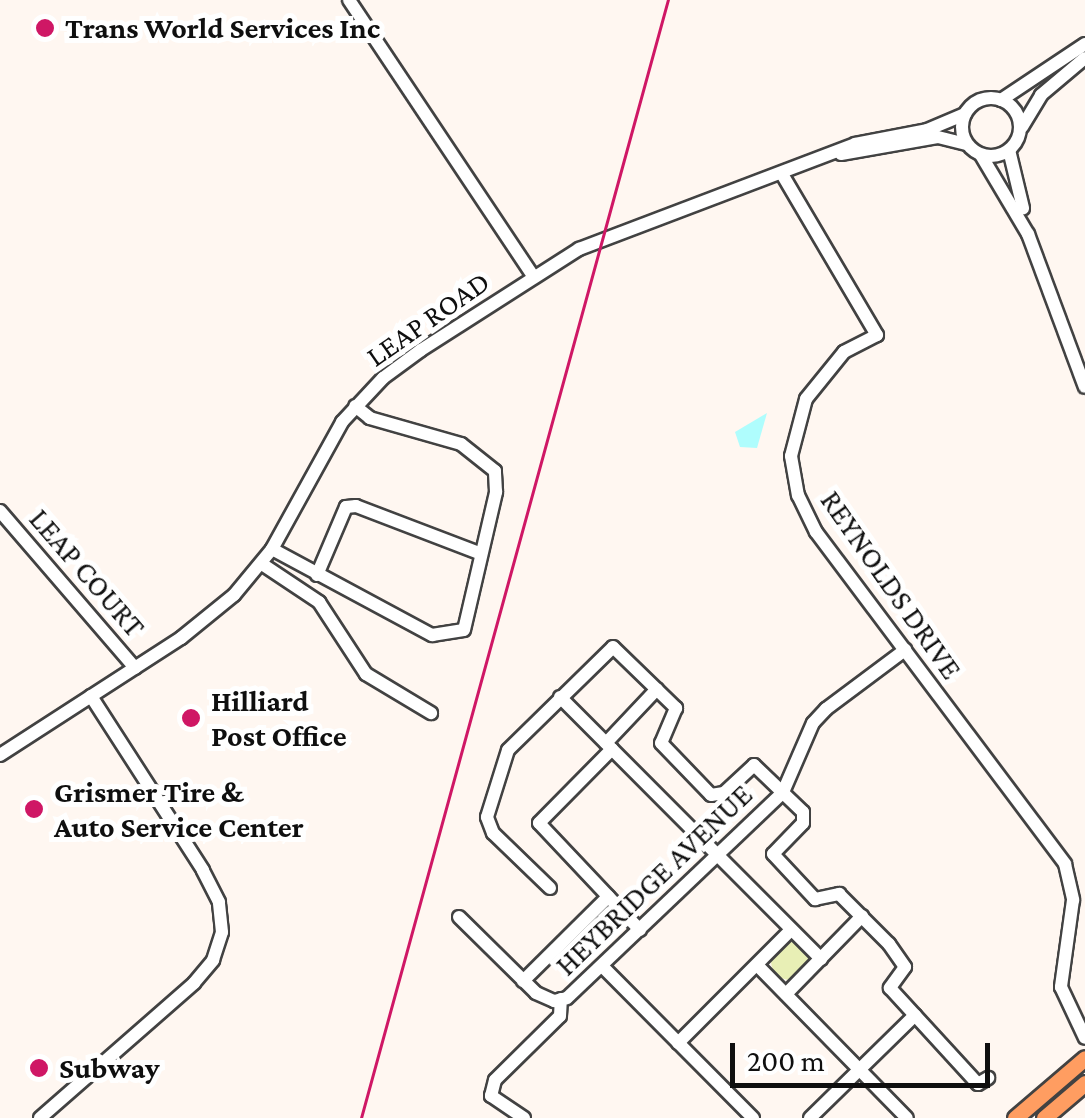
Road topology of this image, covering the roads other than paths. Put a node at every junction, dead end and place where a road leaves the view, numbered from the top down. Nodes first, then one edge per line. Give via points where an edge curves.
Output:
1 (348, 0) edge
2 (1085, 44) edge
3 (1085, 58) edge
4 (1001, 100) junction
5 (965, 114) junction
6 (1020, 129) junction
7 (967, 144) junction
8 (1010, 150) junction
9 (838, 154) junction
10 (981, 155) junction
11 (782, 174) junction
12 (1028, 234) junction
13 (534, 276) junction
14 (1085, 387) edge
15 (356, 406) junction
16 (0, 511) edge
17 (272, 549) junction
18 (479, 553) junction
19 (262, 564) junction
20 (317, 575) junction
21 (904, 650) junction
22 (136, 668) junction
23 (657, 689) junction
24 (90, 696) junction
25 (560, 698) junction
26 (430, 712) dead end
27 (609, 746) junction
28 (0, 755) edge
29 (783, 792) junction
30 (718, 854) junction
31 (550, 888) dead end
32 (608, 898) junction
33 (862, 916) junction
34 (459, 917) dead end
35 (640, 930) junction
36 (792, 930) junction
37 (821, 958) junction
38 (757, 964) junction
39 (603, 968) junction
40 (524, 981) junction
41 (786, 994) junction
42 (561, 999) junction
43 (915, 1016) junction
44 (1085, 1038) edge
45 (678, 1043) junction
46 (1085, 1058) edge
47 (860, 1070) junction
48 (988, 1078) dead end
49 (1085, 1084) edge
50 (40, 1118) edge
51 (524, 1118) edge
52 (753, 1118) edge
53 (810, 1118) edge
54 (907, 1118) edge
55 (1015, 1118) edge
56 (1044, 1118) edge

1 - 13 street
2 - 4 street
3 - 6 street via 1040,96
4 - 5 street via 981,100
4 - 6 street via 1016,111
5 - 7 street
5 - 9 street, LEAP ROAD
6 - 8 street
7 - 9 street, LEAP ROAD via 938,137
7 - 10 street
8 - 10 street
8 - 12 street
9 - 11 street, LEAP ROAD
10 - 12 street
11 - 13 street, LEAP ROAD via 579,249
11 - 21 street, REYNOLDS DRIVE via 877,336 844,352 806,399 792,456 798,495 816,532
12 - 14 street
13 - 15 street, LEAP ROAD via 402,364
15 - 17 street, LEAP ROAD
15 - 18 street via 370,418 482,454 495,471 496,492
16 - 22 street, LEAP COURT
17 - 19 street, LEAP ROAD
17 - 20 street
18 - 20 street via 346,507
18 - 20 street via 470,618 448,637
19 - 22 street, LEAP ROAD via 202,623
19 - 26 street via 319,602 366,674
21 - 29 street, HEYBRIDGE AVENUE via 813,724
21 - 44 street, REYNOLDS DRIVE via 1065,864 1073,900 1061,987
22 - 24 street, LEAP ROAD
23 - 25 street via 613,647
23 - 27 street
23 - 29 street via 678,714 662,743 712,795 724,793 754,765
24 - 28 street, LEAP ROAD
24 - 50 street via 203,870 220,902 222,932 213,960 194,984
25 - 27 street
25 - 31 street via 508,750 487,824
27 - 30 street
27 - 32 street via 539,824
29 - 30 street, HEYBRIDGE AVENUE
29 - 33 street via 805,817 773,854 815,899 834,892
30 - 35 street, HEYBRIDGE AVENUE
30 - 36 street
32 - 35 street
32 - 40 street
33 - 37 street
33 - 43 street via 904,962 890,988
34 - 40 street, HEYBRIDGE AVENUE
35 - 39 street, HEYBRIDGE AVENUE
36 - 37 street
36 - 38 street
37 - 41 street
38 - 41 street
38 - 45 street
39 - 42 street, HEYBRIDGE AVENUE
39 - 45 street
40 - 42 street, HEYBRIDGE AVENUE via 546,999
41 - 47 street
42 - 51 street via 560,1016 494,1080 490,1096
43 - 47 street
43 - 48 street via 978,1084
45 - 52 street
46 - 55 main road
47 - 53 street
47 - 54 street
49 - 56 main road

